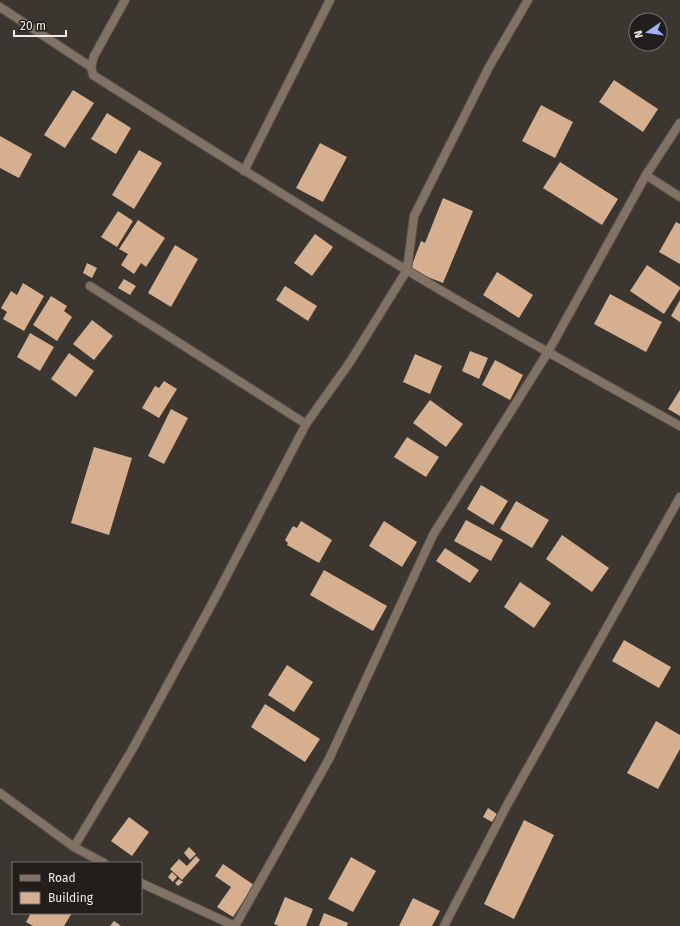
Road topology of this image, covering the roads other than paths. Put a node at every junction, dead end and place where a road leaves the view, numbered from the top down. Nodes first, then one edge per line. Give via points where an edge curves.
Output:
1 (125, 0) edge
2 (330, 0) edge
3 (528, 0) edge
4 (0, 7) edge
5 (91, 67) junction
6 (680, 123) edge
7 (244, 171) junction
8 (646, 176) junction
9 (680, 197) edge
10 (407, 270) junction
11 (90, 286) dead end
12 (548, 352) junction
13 (306, 424) junction
14 (680, 426) edge
15 (680, 497) edge
16 (0, 793) edge
17 (74, 847) junction
18 (102, 862) edge
19 (142, 883) edge
20 (235, 926) edge
21 (444, 926) edge

1 - 5 street via 94,56
2 - 7 street
3 - 10 street via 489,67 414,216
4 - 5 street
5 - 7 street via 93,75
6 - 8 street
7 - 10 street
8 - 9 street
8 - 12 street
10 - 12 street
10 - 13 street via 350,362
11 - 13 street
12 - 14 street
12 - 20 street via 433,534 329,759
13 - 17 street via 132,750
15 - 21 street via 507,805
16 - 17 street
17 - 18 street
19 - 20 street

